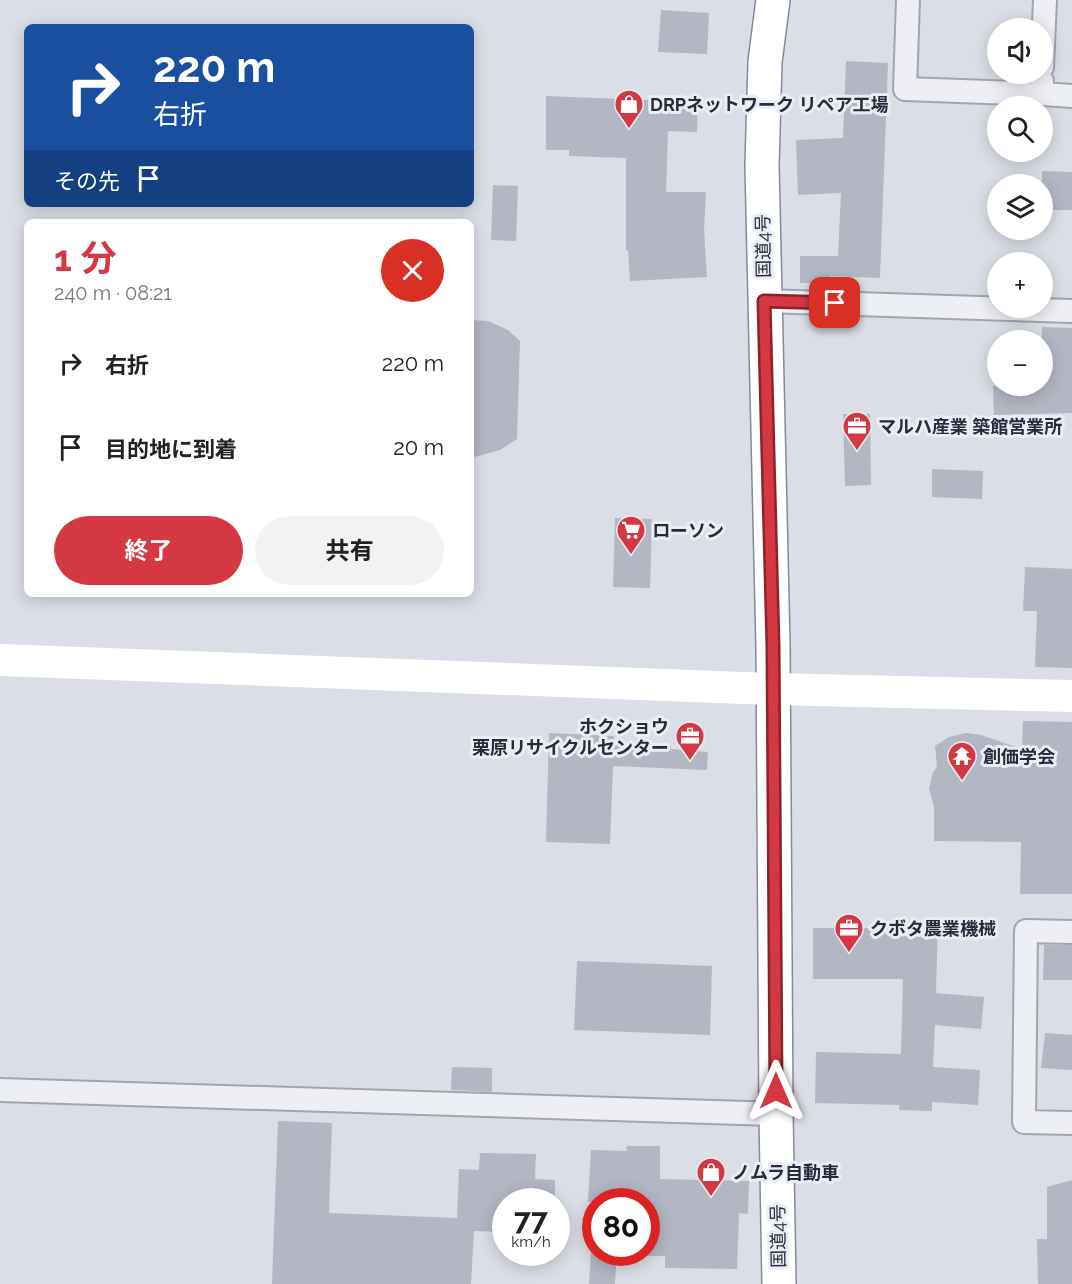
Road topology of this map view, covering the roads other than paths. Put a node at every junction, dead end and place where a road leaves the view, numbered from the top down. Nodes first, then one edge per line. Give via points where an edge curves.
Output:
1 (773, 0) edge
2 (908, 0) edge
3 (1045, 0) edge
4 (1044, 18) edge
5 (1042, 84) edge
6 (1072, 96) edge
7 (764, 301) junction
8 (1072, 311) edge
9 (0, 660) edge
10 (773, 689) junction
11 (1072, 696) edge
12 (1072, 932) edge
13 (0, 1090) edge
14 (776, 1114) junction
15 (1072, 1123) edge
16 (779, 1284) edge

1 - 7 highway, 国道4号 via 765,62
2 - 5 street via 905,89
3 - 4 street
5 - 6 street
7 - 8 street
7 - 10 highway, 国道4号
9 - 10 street
10 - 11 street
10 - 14 highway, 国道4号
12 - 15 street via 1026,932 1024,1110 1024,1122
13 - 14 street
14 - 16 highway, 国道4号

